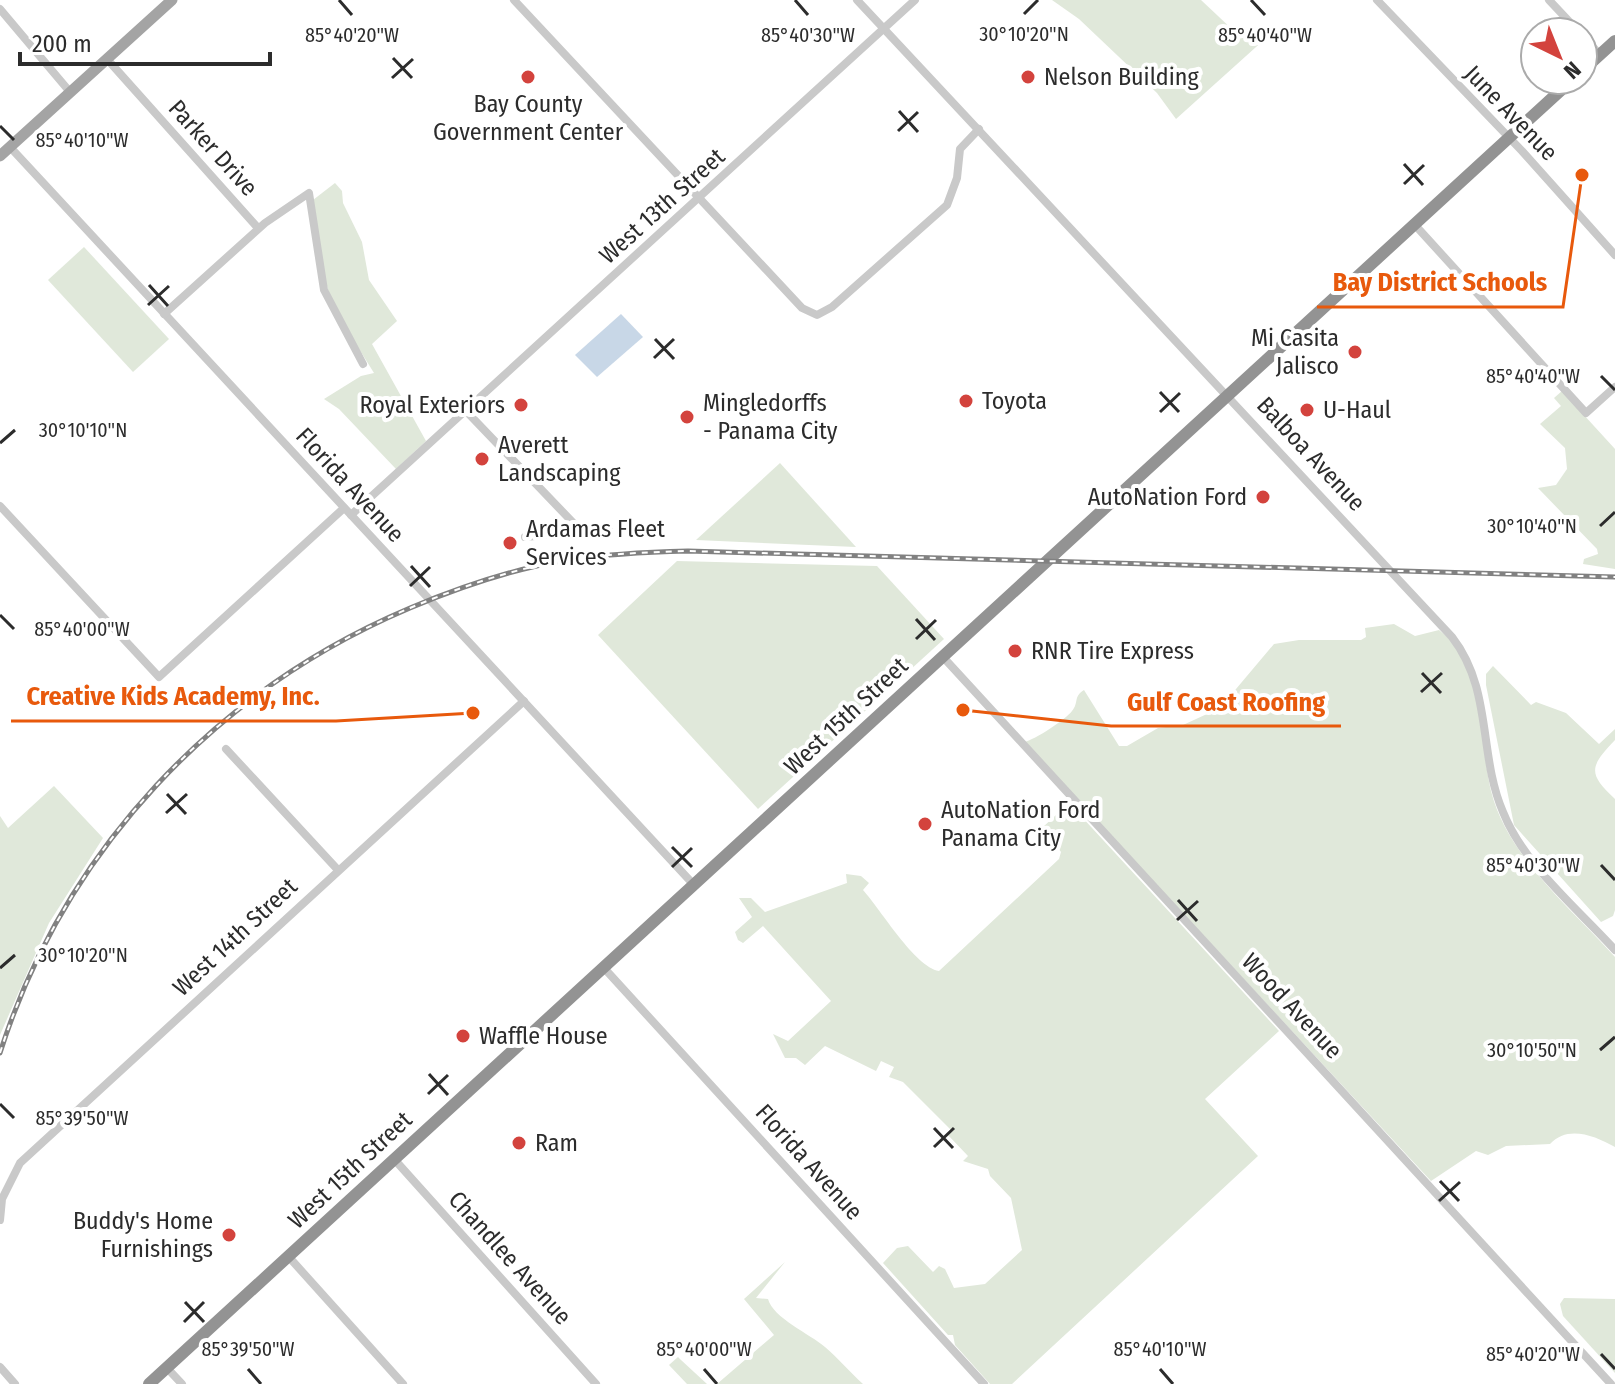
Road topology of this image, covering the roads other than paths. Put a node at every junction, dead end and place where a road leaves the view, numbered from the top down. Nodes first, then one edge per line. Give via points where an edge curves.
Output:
1 (172, 0) edge
2 (514, 0) edge
3 (857, 0) edge
4 (915, 0) edge
5 (1377, 0) edge
6 (1549, 0) edge
7 (0, 9) edge
8 (1564, 16) edge
9 (884, 29) junction
10 (1615, 41) edge
11 (1600, 55) edge
12 (107, 59) junction
13 (70, 92) junction
14 (1555, 96) edge
15 (979, 129) junction
16 (1508, 139) junction
17 (5, 152) edge
18 (700, 198) junction
19 (1415, 225) junction
20 (258, 228) junction
21 (1615, 255) edge
22 (164, 314) junction
23 (363, 364) dead end
24 (1615, 387) edge
25 (1229, 395) junction
26 (466, 411) junction
27 (0, 506) edge
28 (344, 508) junction
29 (351, 515) junction
30 (609, 529) dead end
31 (581, 531) junction
32 (525, 537) dead end
33 (943, 657) junction
34 (524, 701) junction
35 (226, 749) dead end
36 (338, 870) junction
37 (694, 885) junction
38 (1615, 950) edge
39 (604, 968) junction
40 (394, 1159) junction
41 (0, 1220) edge
42 (288, 1256) junction
43 (0, 1367) edge
44 (167, 1368) junction
45 (15, 1384) edge
46 (149, 1384) edge
47 (182, 1384) edge
48 (403, 1384) edge
49 (596, 1384) edge
50 (984, 1384) edge
51 (1611, 1384) edge

1 - 12 main road
2 - 18 street
3 - 9 street, Balboa Avenue
4 - 9 street, West 13th Street
5 - 16 street, June Avenue
6 - 8 street
7 - 13 street
9 - 15 street, Balboa Avenue
9 - 18 street, West 13th Street
10 - 11 highway
12 - 13 main road
12 - 20 street, Parker Drive
13 - 17 main road
14 - 16 highway, West 15th Street
15 - 18 street via 960,149 947,205 817,315 802,308
15 - 25 street, Balboa Avenue
16 - 19 highway, West 15th Street
16 - 21 street, June Avenue
17 - 22 street, Florida Avenue
18 - 26 street, West 13th Street
19 - 24 street via 1586,413
19 - 25 highway, West 15th Street
20 - 22 street
20 - 23 street via 309,193 324,290
22 - 28 street, Florida Avenue
25 - 33 highway, West 15th Street
25 - 38 street, Balboa Avenue via 1461,649 1479,689 1494,783 1509,826
26 - 29 street, West 13th Street
26 - 31 street
27 - 28 street via 159,677
28 - 29 street, Florida Avenue
29 - 34 street, Florida Avenue
30 - 31 street
31 - 32 street
33 - 37 highway, West 15th Street
33 - 51 street, Wood Avenue
34 - 36 street, West 14th Street
34 - 37 street, Florida Avenue
35 - 36 street
36 - 41 street, West 14th Street via 20,1163 2,1199
37 - 39 highway, West 15th Street
39 - 40 highway, West 15th Street
39 - 50 street, Florida Avenue
40 - 42 highway, West 15th Street
40 - 49 street, Chandlee Avenue
42 - 44 highway, West 15th Street
42 - 48 street
43 - 45 street
44 - 46 highway, West 15th Street
44 - 47 street

